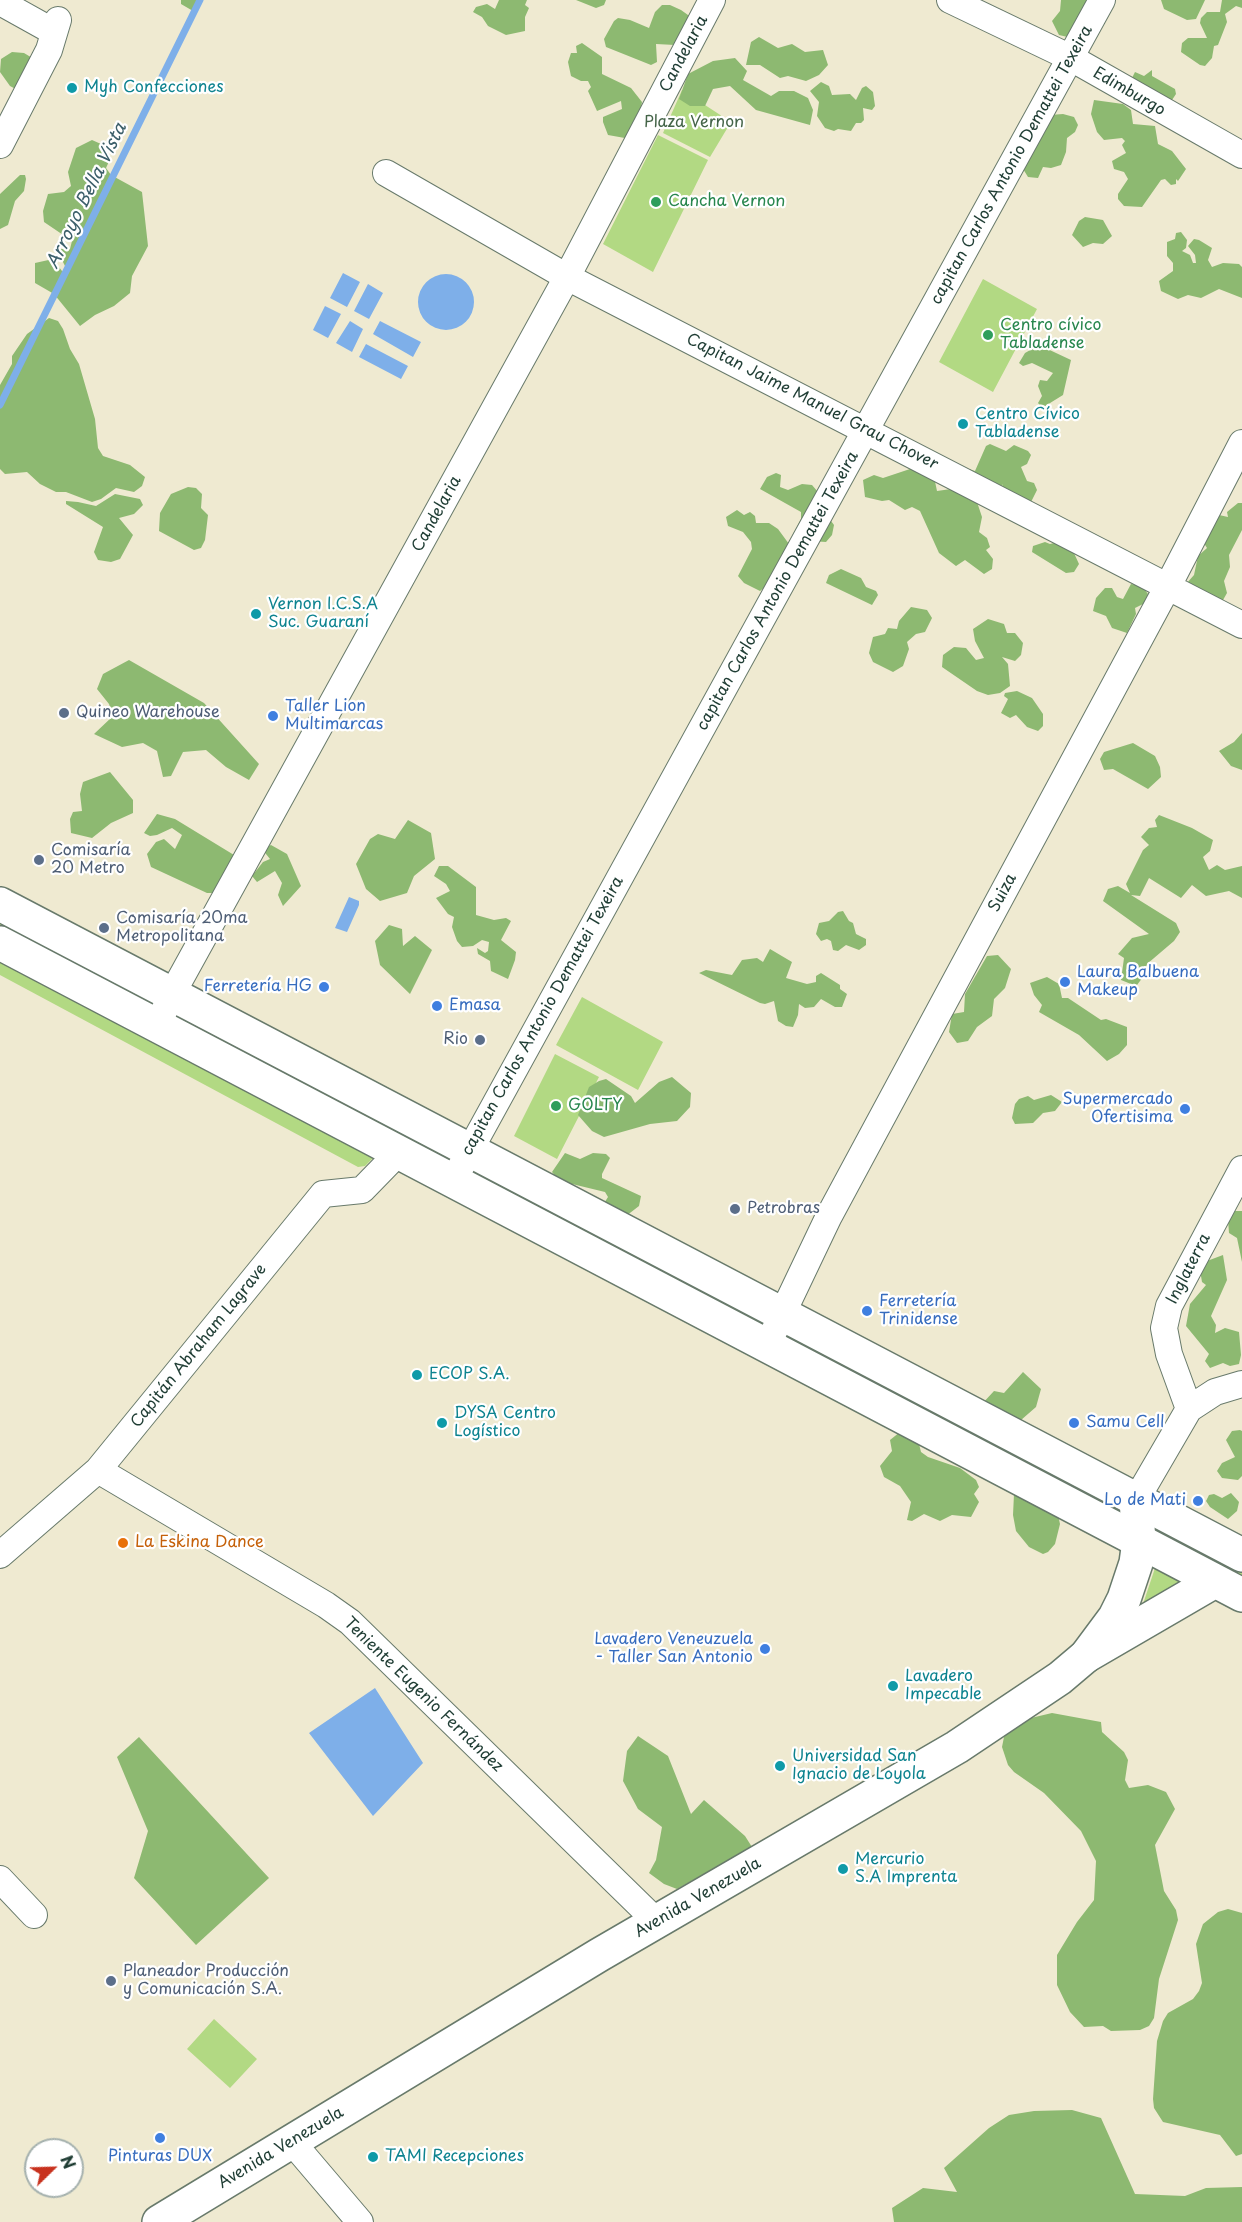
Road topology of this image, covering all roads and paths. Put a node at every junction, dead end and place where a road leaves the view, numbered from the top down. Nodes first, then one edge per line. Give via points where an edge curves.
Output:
1 (712, 0) edge
2 (950, 0) edge
3 (1102, 0) edge
4 (0, 2) edge
5 (1071, 58) junction
6 (0, 145) edge
7 (1242, 155) edge
8 (386, 173) dead end
9 (567, 277) junction
10 (866, 430) junction
11 (1242, 443) edge
12 (1168, 586) junction
13 (1242, 625) edge
14 (0, 904) edge
15 (0, 943) edge
16 (172, 994) junction
17 (157, 1026) junction
18 (469, 1150) junction
19 (400, 1151) junction
20 (1242, 1169) edge
21 (453, 1181) junction
22 (784, 1315) junction
23 (767, 1346) junction
24 (1242, 1384) edge
25 (1189, 1409) junction
26 (98, 1470) junction
27 (1136, 1500) junction
28 (1140, 1541) junction
29 (0, 1555) edge
30 (1242, 1555) edge
31 (1229, 1588) edge
32 (1086, 1656) junction
33 (0, 1879) edge
34 (34, 1915) dead end
35 (656, 1921) junction
36 (292, 2142) junction
37 (159, 2222) edge
38 (360, 2222) edge

1 - 9 street, Candelaria
2 - 5 street, Edimburgo
3 - 5 street, capitan Carlos Antonio Demattei Texeira
4 - 6 street via 56,26 49,50
5 - 7 street, Edimburgo
5 - 10 street, capitan Carlos Antonio Demattei Texeira
8 - 9 street, Capitan Jaime Manuel Grau Chover
9 - 10 street, Capitan Jaime Manuel Grau Chover
9 - 16 street, Candelaria
10 - 12 street, Capitan Jaime Manuel Grau Chover
10 - 18 street, capitan Carlos Antonio Demattei Texeira
11 - 12 street, Suiza
12 - 13 street, Capitan Jaime Manuel Grau Chover
12 - 22 street, Suiza via 829,1215
14 - 16 main road
15 - 17 main road
16 - 17 street, Candelaria
16 - 18 main road
17 - 19 main road
18 - 21 street, capitan Carlos Antonio Demattei Texeira
18 - 22 main road
19 - 21 main road
19 - 26 street, Capitán Abraham Lagrave via 362,1190 323,1194
20 - 25 street, Inglaterra via 1169,1306 1164,1328
21 - 23 main road
22 - 23 street, Suiza
22 - 27 main road
23 - 28 main road
24 - 25 street via 1215,1392
25 - 27 street
26 - 29 street, Capitán Abraham Lagrave
26 - 35 street, Teniente Eugenio Fernández via 350,1622
27 - 28 main road, Avenida Venezuela
27 - 30 main road
28 - 31 main road
28 - 32 main road, Avenida Venezuela via 1124,1599
31 - 32 main road
32 - 35 main road, Avenida Venezuela via 957,1748
33 - 34 street
35 - 36 main road, Avenida Venezuela
36 - 37 main road, Avenida Venezuela
36 - 38 street

